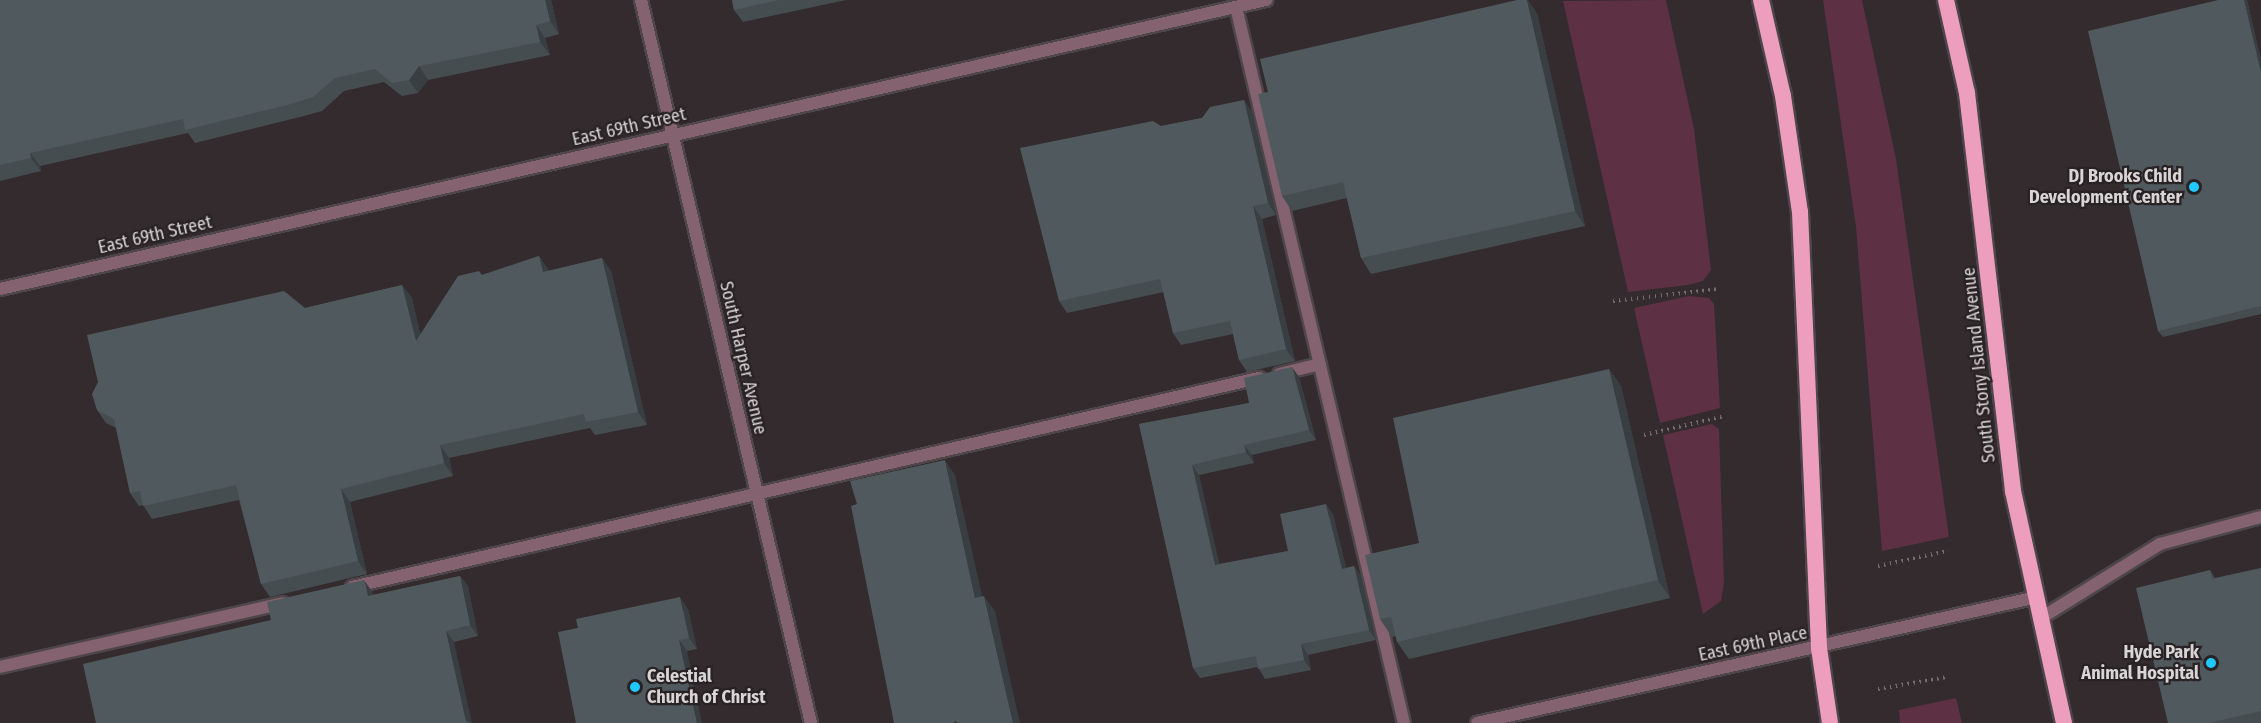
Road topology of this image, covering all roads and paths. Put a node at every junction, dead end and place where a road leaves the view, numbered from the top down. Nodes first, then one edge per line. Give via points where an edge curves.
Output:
1 (641, 0) edge
2 (1266, 0) edge
3 (1761, 0) edge
4 (1946, 0) edge
5 (1236, 7) junction
6 (672, 136) junction
7 (0, 289) edge
8 (1719, 289) dead end
9 (1612, 301) dead end
10 (1320, 364) junction
11 (1725, 416) dead end
12 (1644, 435) dead end
13 (757, 495) junction
14 (2261, 517) edge
15 (1948, 552) dead end
16 (1878, 566) dead end
17 (338, 590) edge
18 (2037, 597) junction
19 (291, 601) edge
20 (2041, 618) junction
21 (1819, 648) junction
22 (0, 667) edge
23 (1947, 677) dead end
24 (1878, 689) dead end
25 (811, 723) edge
26 (1404, 723) edge
27 (1477, 723) edge
28 (1830, 723) edge
29 (2064, 723) edge

1 - 6 street, South Harper Avenue
2 - 5 street, East 69th Street
3 - 21 highway via 1783,96 1800,212
4 - 18 highway, South Stony Island Avenue via 1967,93 2013,491
5 - 6 street, East 69th Street
5 - 10 street
6 - 7 street, East 69th Street
6 - 13 street, South Harper Avenue
8 - 9 path
10 - 13 street
10 - 26 street
11 - 12 path
13 - 17 street
13 - 25 street, South Harper Avenue
14 - 20 street via 2160,544
15 - 16 path
18 - 20 highway, South Stony Island Avenue
18 - 21 street, East 69th Place
19 - 22 street
20 - 29 highway, South Stony Island Avenue
21 - 27 street, East 69th Place
21 - 28 highway
23 - 24 path

